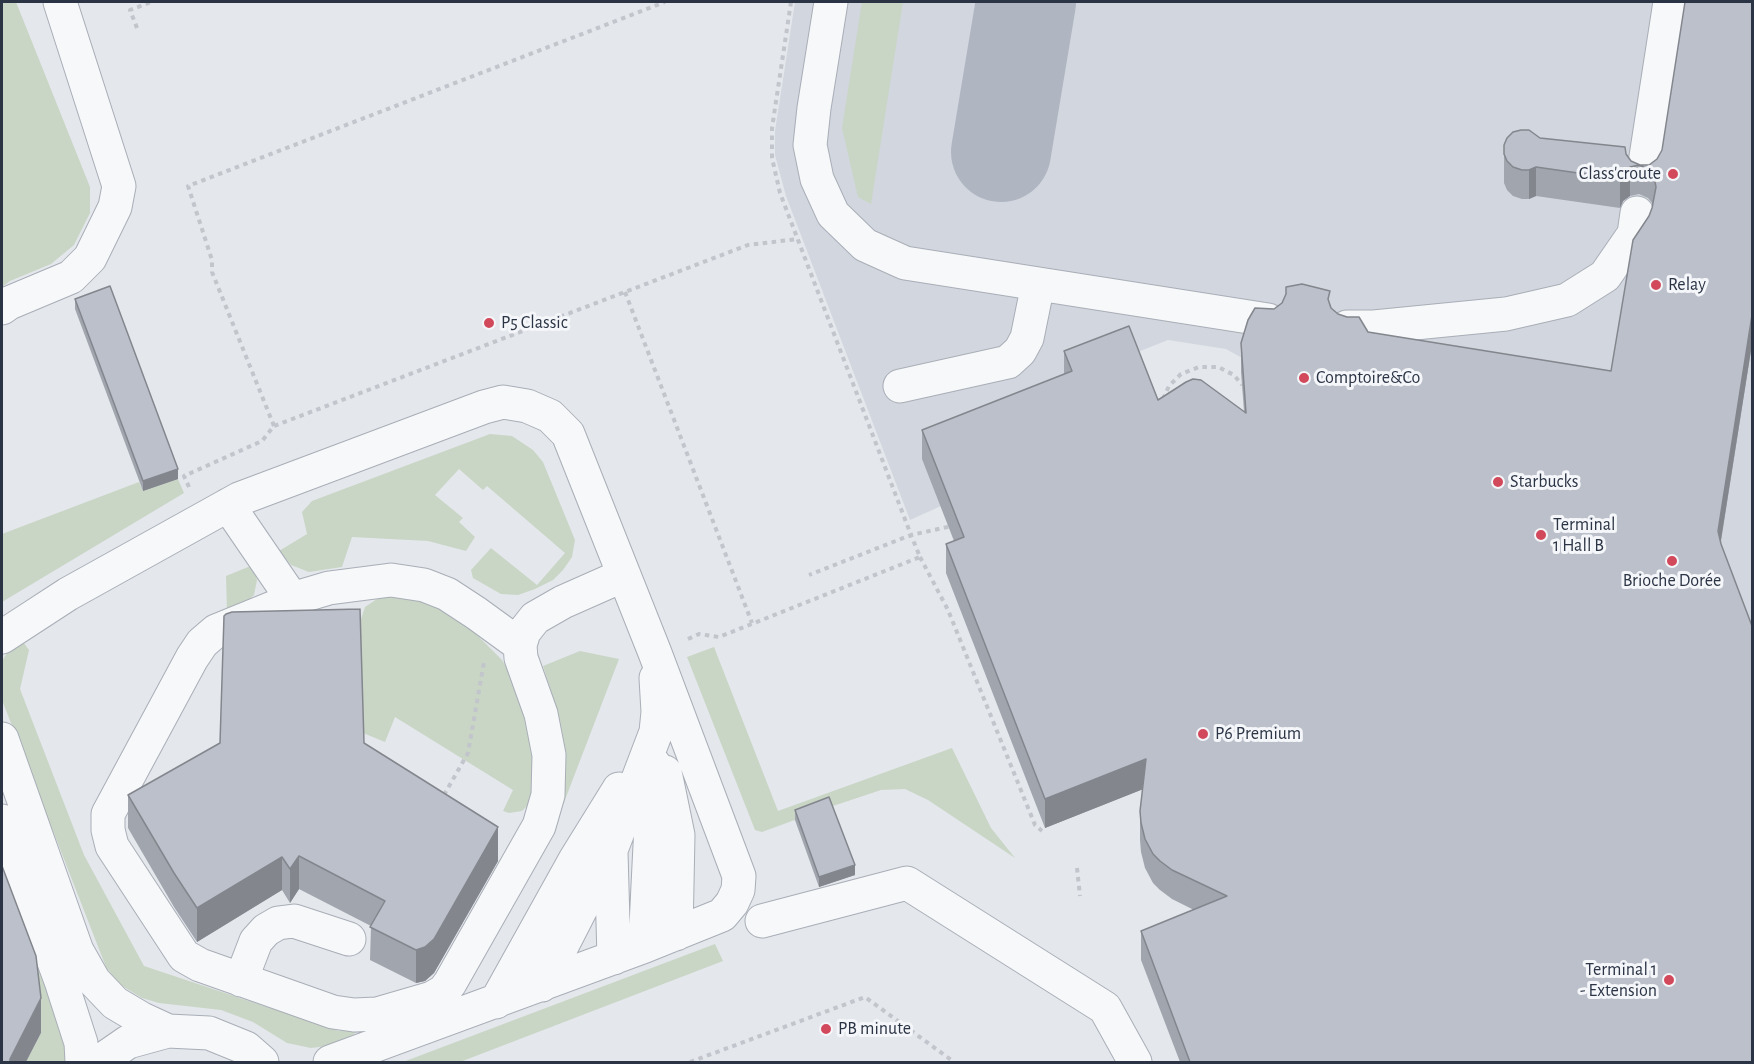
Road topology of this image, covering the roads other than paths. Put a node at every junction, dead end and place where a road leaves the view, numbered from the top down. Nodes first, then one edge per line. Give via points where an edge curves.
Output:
1 (60, 2) edge
2 (831, 2) edge
3 (1670, 2) edge
4 (1643, 176) edge
5 (1637, 213) dead end
6 (1038, 284) junction
7 (2, 308) edge
8 (1268, 320) edge
9 (1347, 327) edge
10 (900, 386) dead end
11 (228, 505) junction
12 (624, 575) junction
13 (293, 600) junction
14 (2, 637) edge
15 (520, 645) junction
16 (655, 653) junction
17 (656, 732) junction
18 (2, 740) edge
19 (2, 821) edge
20 (611, 850) junction
21 (762, 921) dead end
22 (675, 934) junction
23 (349, 939) dead end
24 (645, 946) junction
25 (614, 958) junction
26 (241, 980) junction
27 (542, 985) junction
28 (496, 1002) junction
29 (168, 1031) junction
30 (82, 1062) edge
31 (99, 1062) edge
32 (262, 1062) edge
33 (330, 1062) edge
34 (1135, 1062) edge

1 - 7 street via 120,186 115,207 90,258 71,277
2 - 6 street via 810,145 817,179 833,214 865,245 905,263
3 - 4 street
5 - 9 street via 1634,234 1605,276 1567,300 1506,314
6 - 8 street
6 - 10 street via 1028,338 1008,362
11 - 12 street via 484,406 503,402 527,406 550,416 568,434
11 - 13 street
11 - 14 street via 68,594
12 - 15 street via 535,618
12 - 16 street
13 - 15 street via 329,588 391,580 424,585 447,594
13 - 26 street via 216,631 202,643 108,814 112,846 184,956
15 - 26 street via 549,755 548,795 529,845 444,991 377,1014 354,1015 333,1012
16 - 17 street
16 - 22 street via 739,876 738,890 722,915
17 - 20 street
17 - 22 street via 678,835
17 - 24 street
17 - 28 street via 575,860
18 - 29 street via 77,951 94,981 116,1003
19 - 30 street via 61,981 81,1043
20 - 25 street
20 - 27 street
21 - 34 street via 907,883 1105,1008
22 - 24 street
23 - 26 street via 294,921 278,923 256,941
24 - 25 street
25 - 27 street
27 - 28 street
28 - 33 street
29 - 31 street via 128,1042
29 - 32 street via 209,1033 246,1048

